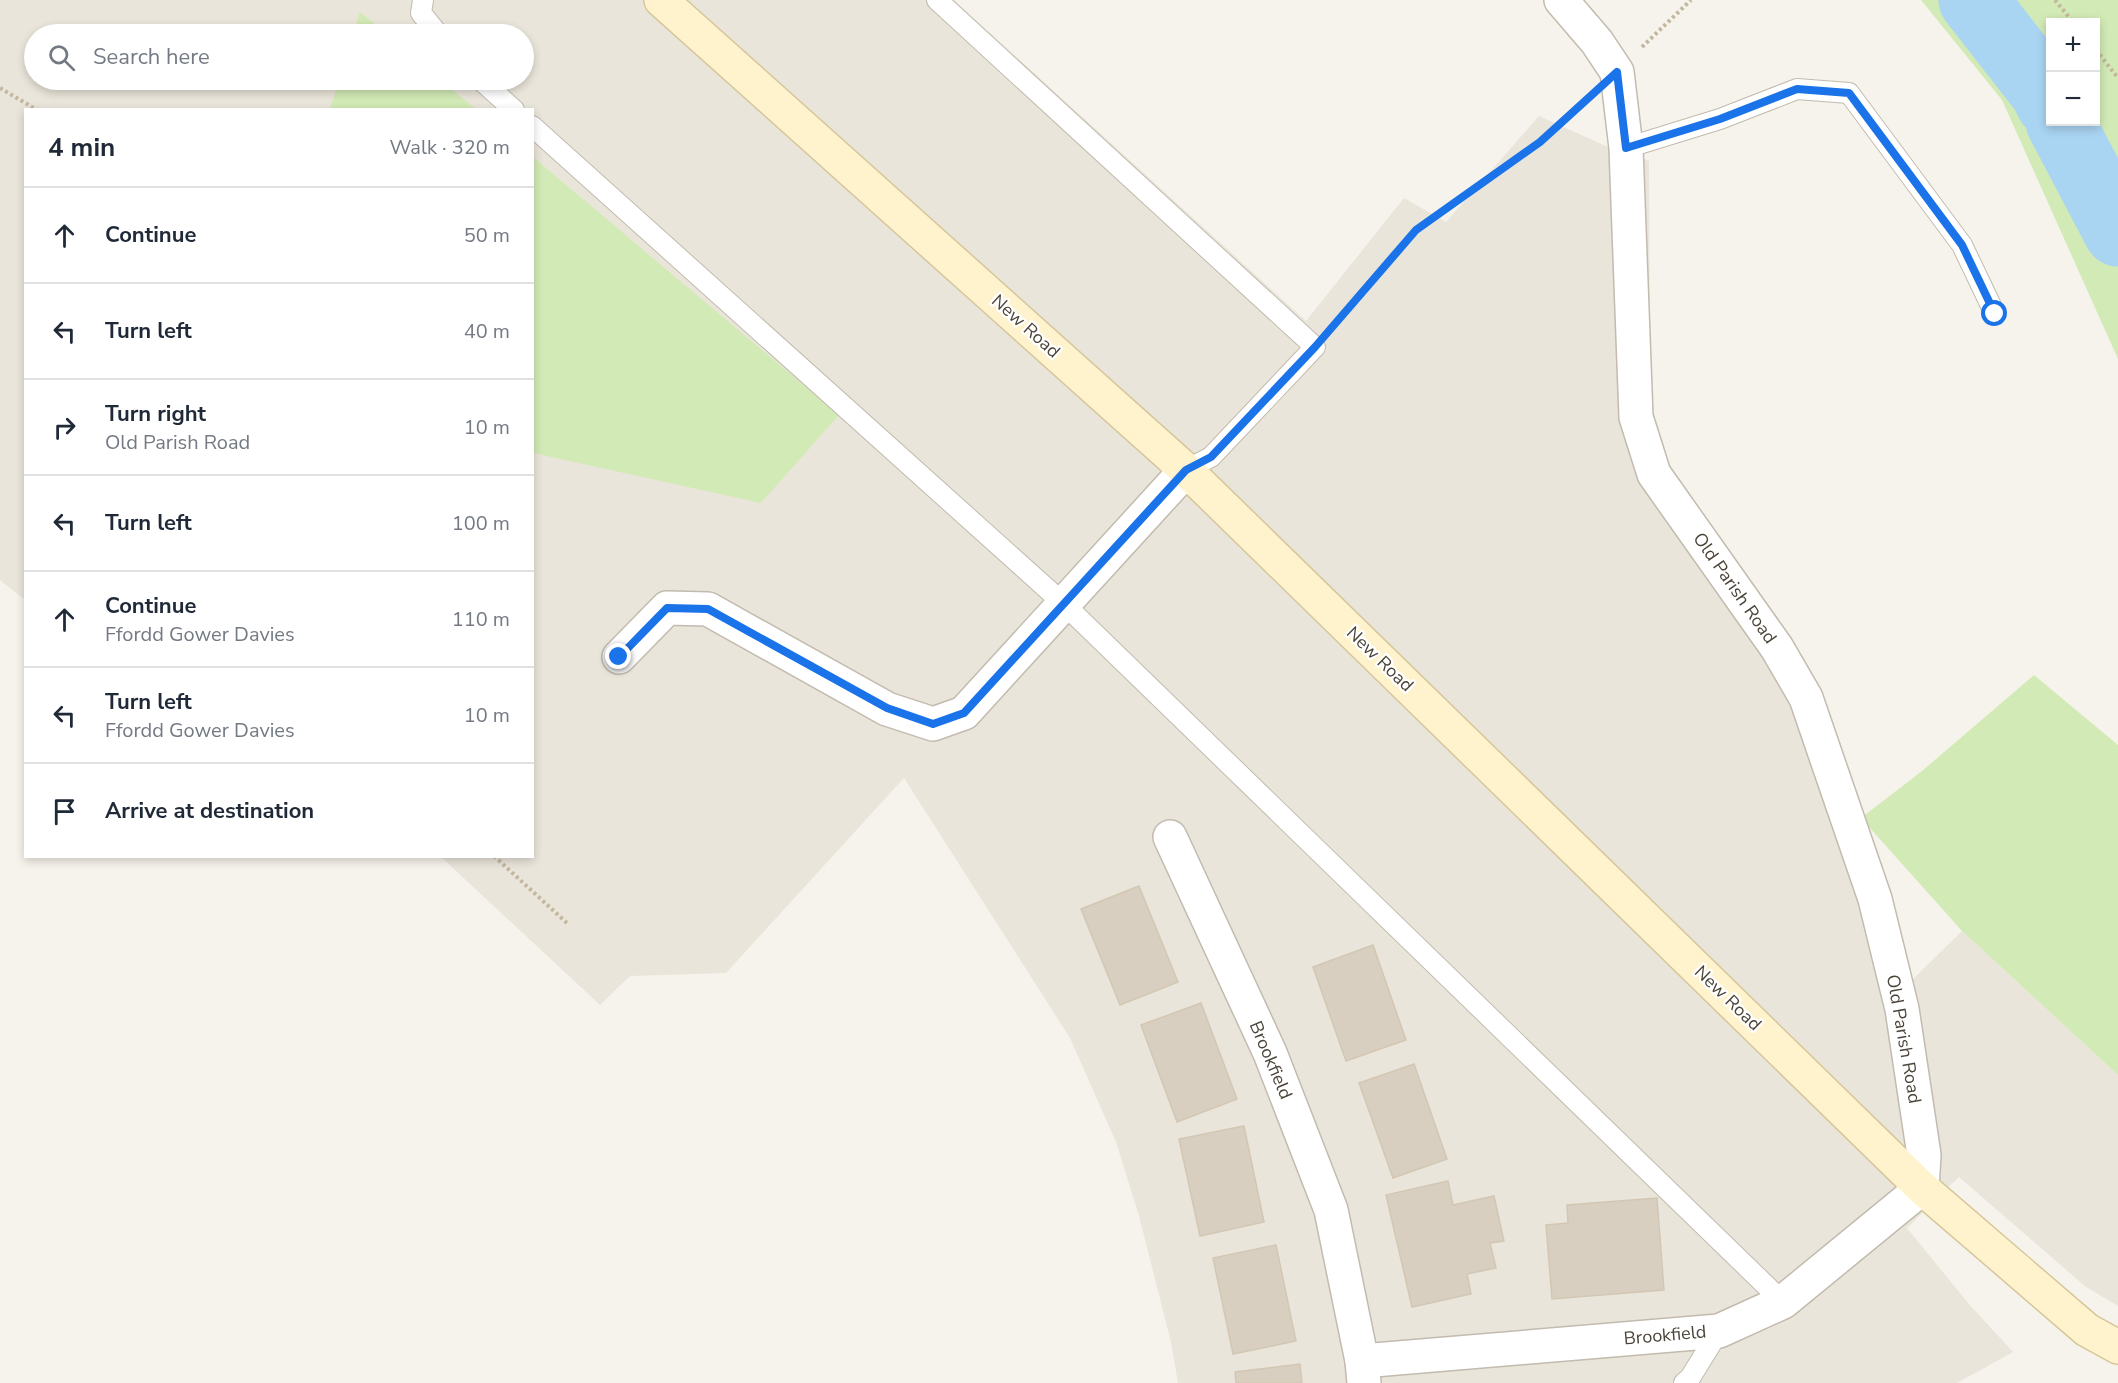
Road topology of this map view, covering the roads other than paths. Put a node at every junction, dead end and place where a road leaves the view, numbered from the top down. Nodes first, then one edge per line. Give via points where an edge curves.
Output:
1 (423, 0) edge
2 (661, 0) edge
3 (937, 0) edge
4 (1561, 0) edge
5 (430, 24) edge
6 (492, 90) edge
7 (512, 108) edge
8 (534, 128) edge
9 (1626, 148) junction
10 (1995, 314) dead end
11 (1186, 470) junction
12 (1064, 604) junction
13 (619, 657) dead end
14 (1170, 837) dead end
15 (1922, 1188) junction
16 (1783, 1302) junction
17 (1719, 1330) junction
18 (2118, 1347) edge
19 (1363, 1372) edge
20 (1684, 1383) edge

1 - 5 lane via 421,13
2 - 11 main road, New Road
3 - 11 lane via 1315,347 1211,457
4 - 9 street, Old Parish Road via 1617,72
6 - 7 lane
8 - 12 lane
9 - 10 lane via 1720,119 1797,89 1849,93 1962,245
9 - 15 street, Old Parish Road via 1636,417 1654,474 1777,648 1806,698 1875,899 1902,1009 1923,1155
11 - 12 street
11 - 15 main road, New Road
12 - 13 street via 964,713 933,724 887,708 708,609 667,608
12 - 16 lane
14 - 19 street, Brookfield via 1270,1053 1331,1210
15 - 16 street, Brookfield
15 - 18 main road, New Road via 2087,1330
16 - 17 street, Brookfield
17 - 19 street, Brookfield
17 - 20 lane

